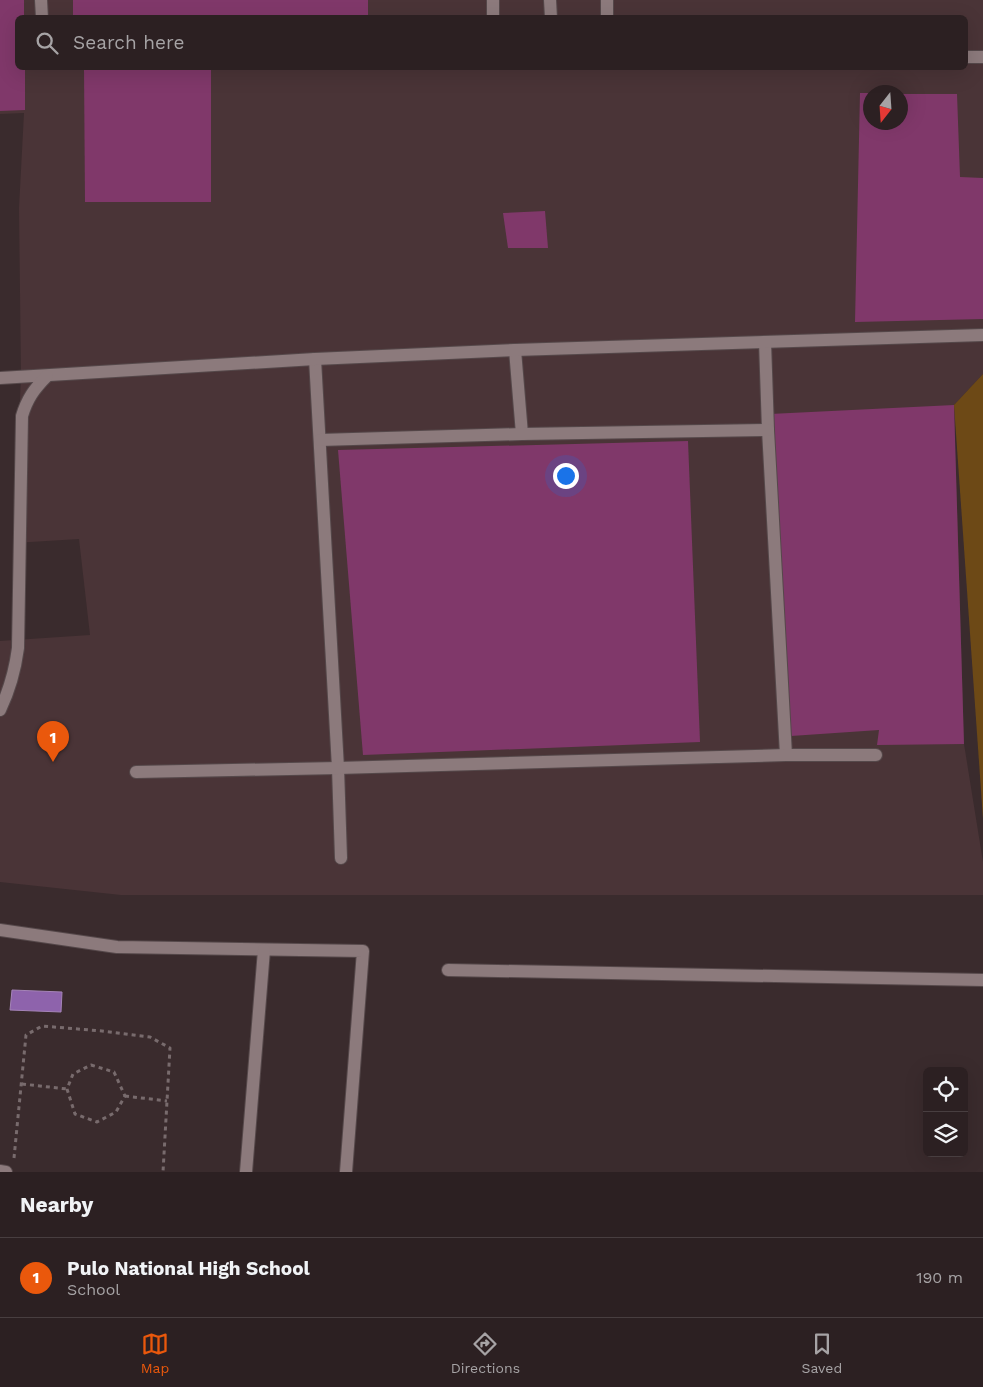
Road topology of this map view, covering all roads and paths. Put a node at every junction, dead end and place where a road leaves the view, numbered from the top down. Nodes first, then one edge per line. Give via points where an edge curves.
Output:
1 (41, 0) edge
2 (493, 0) edge
3 (550, 0) edge
4 (607, 0) edge
5 (42, 15) edge
6 (493, 15) edge
7 (551, 15) edge
8 (608, 15) edge
9 (968, 56) edge
10 (983, 57) edge
11 (983, 335) edge
12 (765, 342) junction
13 (515, 350) junction
14 (315, 360) junction
15 (46, 376) junction
16 (0, 378) edge
17 (768, 430) junction
18 (522, 434) junction
19 (320, 440) junction
20 (0, 710) edge
21 (786, 754) junction
22 (876, 754) dead end
23 (338, 768) junction
24 (136, 772) dead end
25 (341, 858) dead end
26 (0, 930) edge
27 (264, 950) junction
28 (448, 970) dead end
29 (983, 980) edge
30 (22, 1084) junction
31 (67, 1089) junction
32 (125, 1096) junction
33 (167, 1101) junction
34 (10, 1167) edge
35 (0, 1171) edge
36 (163, 1172) edge
37 (246, 1172) edge
38 (346, 1172) edge

1 - 5 street
2 - 6 street
3 - 7 street
4 - 8 street
9 - 10 street
11 - 12 street
12 - 13 street
12 - 17 street
13 - 14 street
13 - 18 street
14 - 15 street
14 - 19 street
15 - 16 street
15 - 20 street via 34,388 22,416 18,648 16,668
17 - 18 street
17 - 21 street
18 - 19 street
19 - 23 street
21 - 22 street
21 - 23 street
23 - 24 street
23 - 25 street
26 - 27 street via 117,947
27 - 37 street
27 - 38 street via 363,951
28 - 29 street
30 - 31 path
30 - 33 path via 26,1035 42,1026 102,1031 150,1037 170,1048
30 - 34 path
31 - 32 path via 73,1074 91,1065 114,1072
31 - 32 path via 75,1114 97,1122 116,1112
32 - 33 path
33 - 36 path
34 - 35 street

